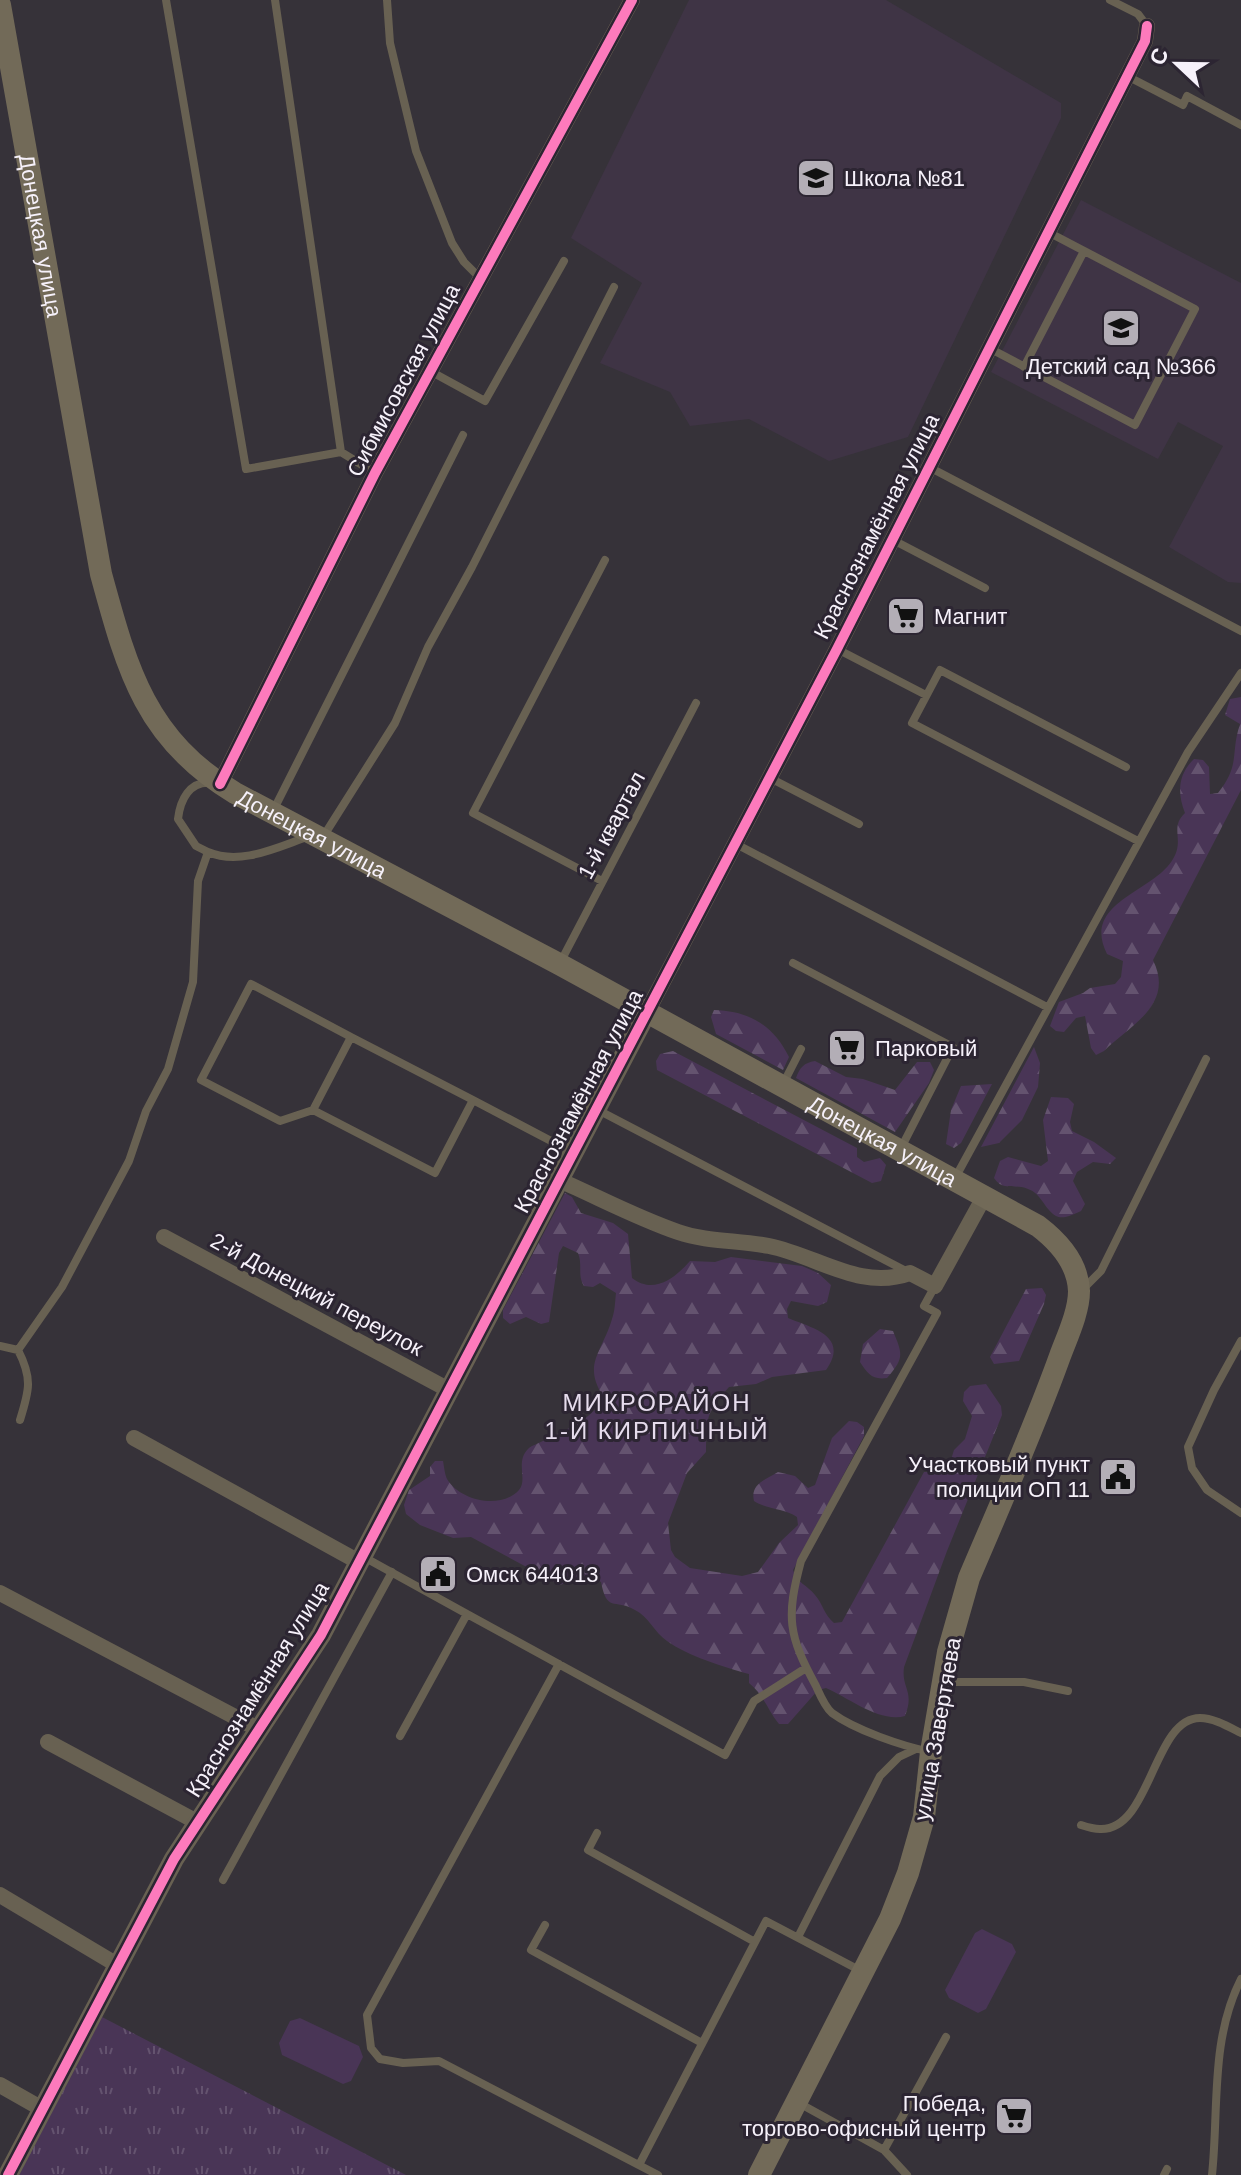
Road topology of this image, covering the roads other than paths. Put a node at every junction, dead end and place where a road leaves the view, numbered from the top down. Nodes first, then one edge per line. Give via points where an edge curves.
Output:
1 (166, 0) edge
2 (275, 0) edge
3 (387, 0) edge
4 (632, 0) edge
5 (1110, 0) edge
6 (0, 5) edge
7 (1147, 26) joint
8 (1127, 76) junction
9 (1241, 125) edge
10 (1048, 232) junction
11 (1084, 251) junction
12 (564, 261) dead end
13 (481, 279) junction
14 (614, 287) dead end
15 (988, 348) junction
16 (1024, 367) junction
17 (430, 371) junction
18 (463, 435) dead end
19 (341, 452) junction
20 (928, 467) junction
21 (375, 473) junction
22 (892, 540) junction
23 (605, 560) dead end
24 (985, 588) dead end
25 (1241, 631) edge
26 (837, 649) junction
27 (1241, 673) edge
28 (926, 695) junction
29 (696, 703) dead end
30 (1126, 767) dead end
31 (769, 778) junction
32 (220, 784) junction
33 (272, 814) junction
34 (859, 824) dead end
35 (317, 837) junction
36 (1138, 841) junction
37 (735, 843) junction
38 (208, 852) junction
39 (602, 881) junction
40 (793, 963) dead end
41 (559, 964) junction
42 (1047, 1007) junction
43 (647, 1012) junction
44 (351, 1037) junction
45 (801, 1049) dead end
46 (1206, 1059) dead end
47 (782, 1086) junction
48 (473, 1100) junction
49 (596, 1109) junction
50 (313, 1110) junction
51 (899, 1150) junction
52 (573, 1153) junction
53 (559, 1180) junction
54 (954, 1180) junction
55 (984, 1197) junction
56 (164, 1237) dead end
57 (1075, 1269) joint
58 (910, 1273) junction
59 (935, 1286) junction
60 (1079, 1293) junction
61 (1241, 1341) edge
62 (0, 1346) edge
63 (18, 1350) junction
64 (449, 1390) junction
65 (20, 1420) dead end
66 (134, 1438) dead end
67 (1241, 1513) edge
68 (360, 1559) junction
69 (392, 1572) junction
70 (0, 1593) edge
71 (467, 1614) junction
72 (559, 1664) junction
73 (806, 1668) junction
74 (942, 1682) junction
75 (1068, 1691) dead end
76 (258, 1729) junction
77 (1241, 1733) edge
78 (400, 1736) dead end
79 (48, 1742) dead end
80 (924, 1751) junction
81 (197, 1822) junction
82 (1081, 1825) dead end
83 (597, 1833) dead end
84 (223, 1880) dead end
85 (0, 1895) edge
86 (545, 1925) dead end
87 (798, 1937) junction
88 (755, 1942) junction
89 (119, 1966) junction
90 (863, 1972) junction
91 (1241, 1979) edge
92 (946, 2037) dead end
93 (702, 2043) junction
94 (0, 2085) edge
95 (796, 2102) junction
96 (44, 2110) junction
97 (884, 2150) junction
98 (639, 2165) junction
99 (8, 2175) edge
100 (658, 2175) edge
101 (759, 2175) edge
102 (907, 2175) edge
103 (1212, 2175) edge

1 - 19 lane via 246,469
2 - 19 lane
3 - 13 lane via 390,43 416,151 452,243
4 - 13 street, Сибмисовская улица
5 - 7 lane via 1138,14
6 - 32 main road, Донецкая улица via 101,574 119,640 139,691 162,729
7 - 8 street, Краснознамённая улица
8 - 9 lane via 1183,105 1187,96
8 - 10 street, Краснознамённая улица
10 - 11 lane
10 - 15 street, Краснознамённая улица
11 - 16 lane
11 - 16 lane via 1195,309 1142,412 1135,425
12 - 17 lane via 485,401
13 - 17 street, Сибмисовская улица
14 - 35 lane via 428,647 395,723
15 - 16 lane
15 - 20 street, Краснознамённая улица
17 - 21 street, Сибмисовская улица
18 - 33 lane
19 - 21 lane
20 - 22 street, Краснознамённая улица
20 - 25 lane
21 - 32 street, Сибмисовская улица
22 - 24 lane
22 - 26 street, Краснознамённая улица
23 - 39 lane via 473,813
26 - 28 lane
26 - 31 street, Краснознамённая улица
27 - 36 lane
28 - 30 lane via 940,670
28 - 36 lane via 912,723
29 - 39 lane, 1-й квартал
31 - 34 lane
31 - 37 street, Краснознамённая улица
32 - 33 main road, Донецкая улица
32 - 38 lane via 204,782 189,789 180,803 178,819 186,835
33 - 35 main road, Донецкая улица
35 - 38 lane via 238,858
35 - 41 main road, Донецкая улица
36 - 42 lane
37 - 42 lane
37 - 43 street, Краснознамённая улица
38 - 63 lane via 198,881 193,982 168,1069 129,1161 70,1273
39 - 41 lane, 1-й квартал
40 - 51 lane via 953,1047
41 - 43 main road, Донецкая улица
42 - 54 lane
43 - 47 main road, Донецкая улица
43 - 49 street, Краснознамённая улица
44 - 48 lane
44 - 50 lane
44 - 50 lane via 251,984 201,1080 280,1121
45 - 47 lane
46 - 60 lane via 1101,1271
47 - 51 main road, Донецкая улица
48 - 50 lane via 435,1173
48 - 52 lane
49 - 52 street, Краснознамённая улица
49 - 58 lane
51 - 54 main road, Донецкая улица
52 - 53 street, Краснознамённая улица
53 - 58 street via 679,1233 769,1246 868,1278 890,1280
53 - 64 street, Краснознамённая улица
54 - 55 main road, Донецкая улица
55 - 57 main road, Донецкая улица via 1052,1237
55 - 59 street
56 - 64 street, 2-й Донецкий переулок
57 - 60 main road, улица Завертяева
58 - 59 street
59 - 73 lane via 924,1306 937,1313 801,1561 790,1601 794,1638
60 - 74 main road, улица Завертяева via 1052,1377 969,1578
61 - 67 lane via 1188,1447 1192,1468 1207,1490
62 - 63 lane
63 - 65 lane via 29,1390
64 - 68 street, Краснознамённая улица
66 - 68 street
68 - 69 lane
68 - 76 street, Краснознамённая улица via 321,1635
69 - 71 lane
69 - 84 lane
70 - 76 street
71 - 72 lane
71 - 78 lane
72 - 73 lane via 725,1755 754,1701
72 - 98 lane via 367,2015 371,2048 380,2059 439,2061
73 - 80 lane via 829,1711
74 - 75 lane via 1024,1682
74 - 80 main road, улица Завертяева
76 - 81 street, Краснознамённая улица
77 - 82 lane via 1200,1718 1186,1721 1171,1736 1122,1821 1102,1830
79 - 81 street
80 - 87 lane via 899,1757 880,1776
80 - 90 main road, улица Завертяева via 924,1817 890,1919
81 - 89 street, Краснознамённая улица
83 - 88 lane via 588,1850
85 - 89 street
86 - 93 lane via 531,1950
87 - 88 lane via 766,1921
87 - 90 lane
88 - 93 lane
89 - 96 street, Краснознамённая улица
90 - 95 main road, улица Завертяева
91 - 103 lane via 1220,2039
92 - 97 lane
93 - 98 lane
94 - 96 street
95 - 97 lane
95 - 101 main road, улица Завертяева
96 - 99 street, Краснознамённая улица
97 - 102 lane
98 - 100 lane

